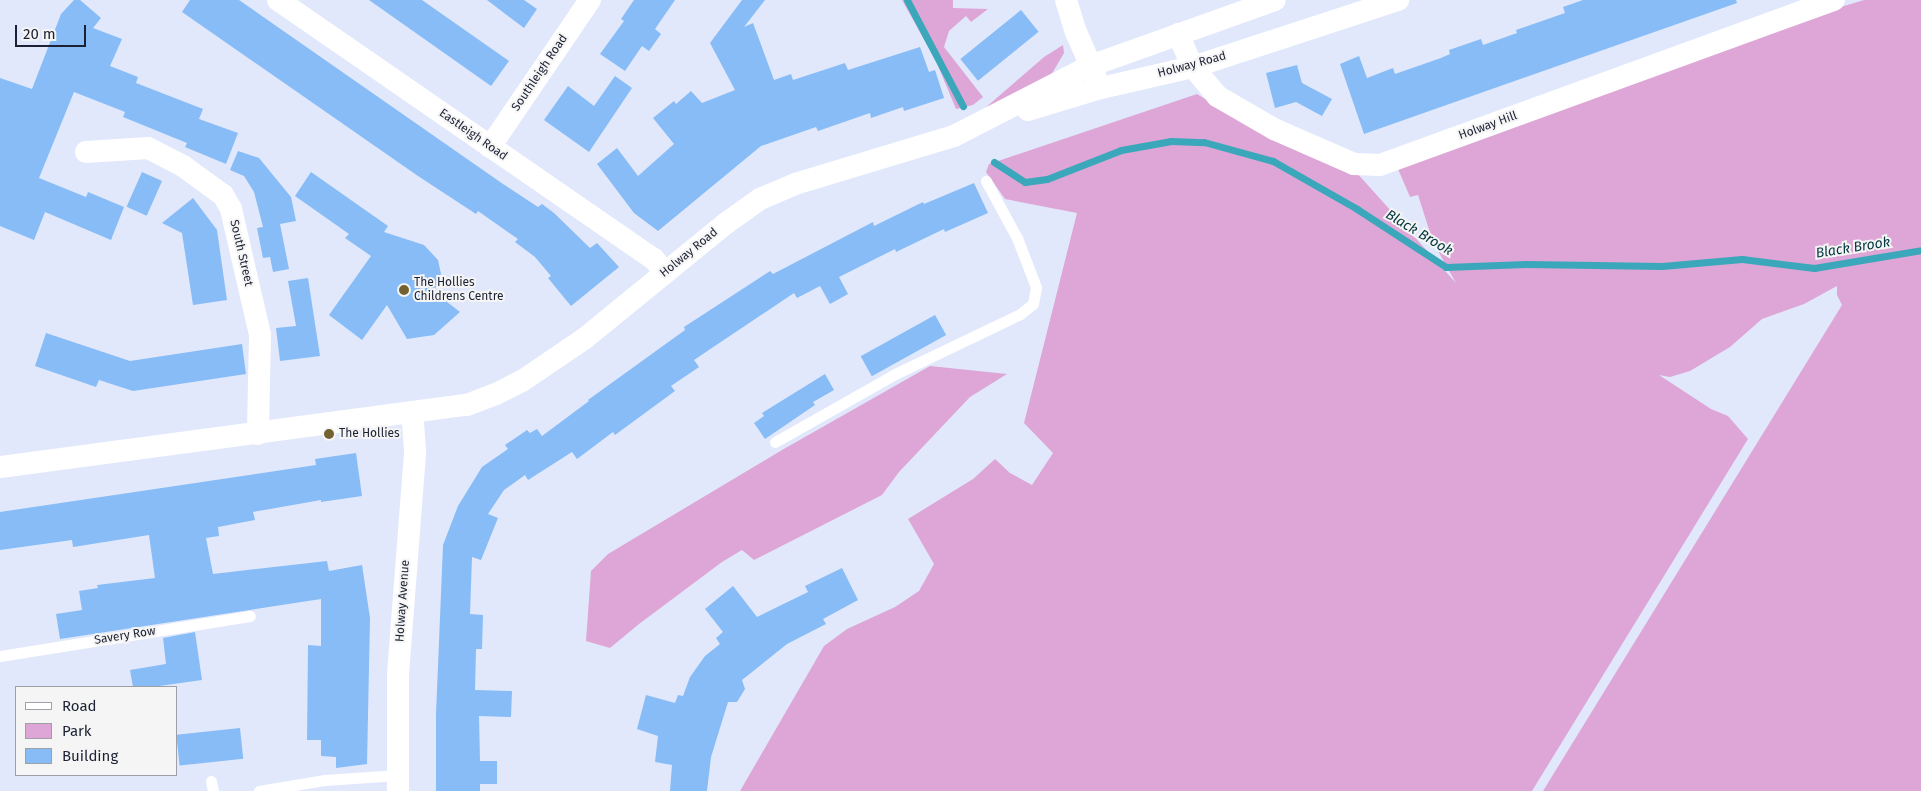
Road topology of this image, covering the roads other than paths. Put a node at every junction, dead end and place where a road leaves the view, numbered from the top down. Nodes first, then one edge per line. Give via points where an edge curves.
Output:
1 (278, 0) edge
2 (590, 0) edge
3 (1066, 0) edge
4 (1275, 0) edge
5 (1398, 0) edge
6 (1834, 0) edge
7 (1178, 34) junction
8 (1090, 66) junction
9 (1193, 67) junction
10 (1101, 88) junction
11 (984, 122) junction
12 (490, 147) junction
13 (86, 152) dead end
14 (986, 181) dead end
15 (665, 273) junction
16 (412, 412) junction
17 (258, 434) junction
18 (775, 442) dead end
19 (0, 468) edge
20 (250, 616) dead end
21 (0, 656) edge
22 (398, 783) edge
23 (258, 791) edge

1 - 12 street, Eastleigh Road
2 - 12 street, Southleigh Road
3 - 8 street
4 - 7 street, Holway Road
5 - 9 street, Holway Road
6 - 9 street, Holway Hill via 1380,166 1354,164 1274,129 1217,96
7 - 8 street, Holway Road
7 - 9 street, Holway Hill
8 - 10 street
8 - 11 street, Holway Road
9 - 10 street, Holway Road
10 - 11 street, Holway Road
11 - 15 street, Holway Road via 954,136 795,184 760,199
12 - 15 street, Eastleigh Road via 654,259
13 - 17 street, South Street via 148,148 183,166 223,195 231,209 260,335
14 - 18 lane via 1017,238 1036,287 1033,304 1020,314 895,374
15 - 16 street, Holway Road via 584,338 522,380 467,405
16 - 17 street
16 - 22 street, Holway Avenue via 415,450 398,674
17 - 19 street
20 - 21 lane, Savery Row
22 - 23 lane via 325,780

